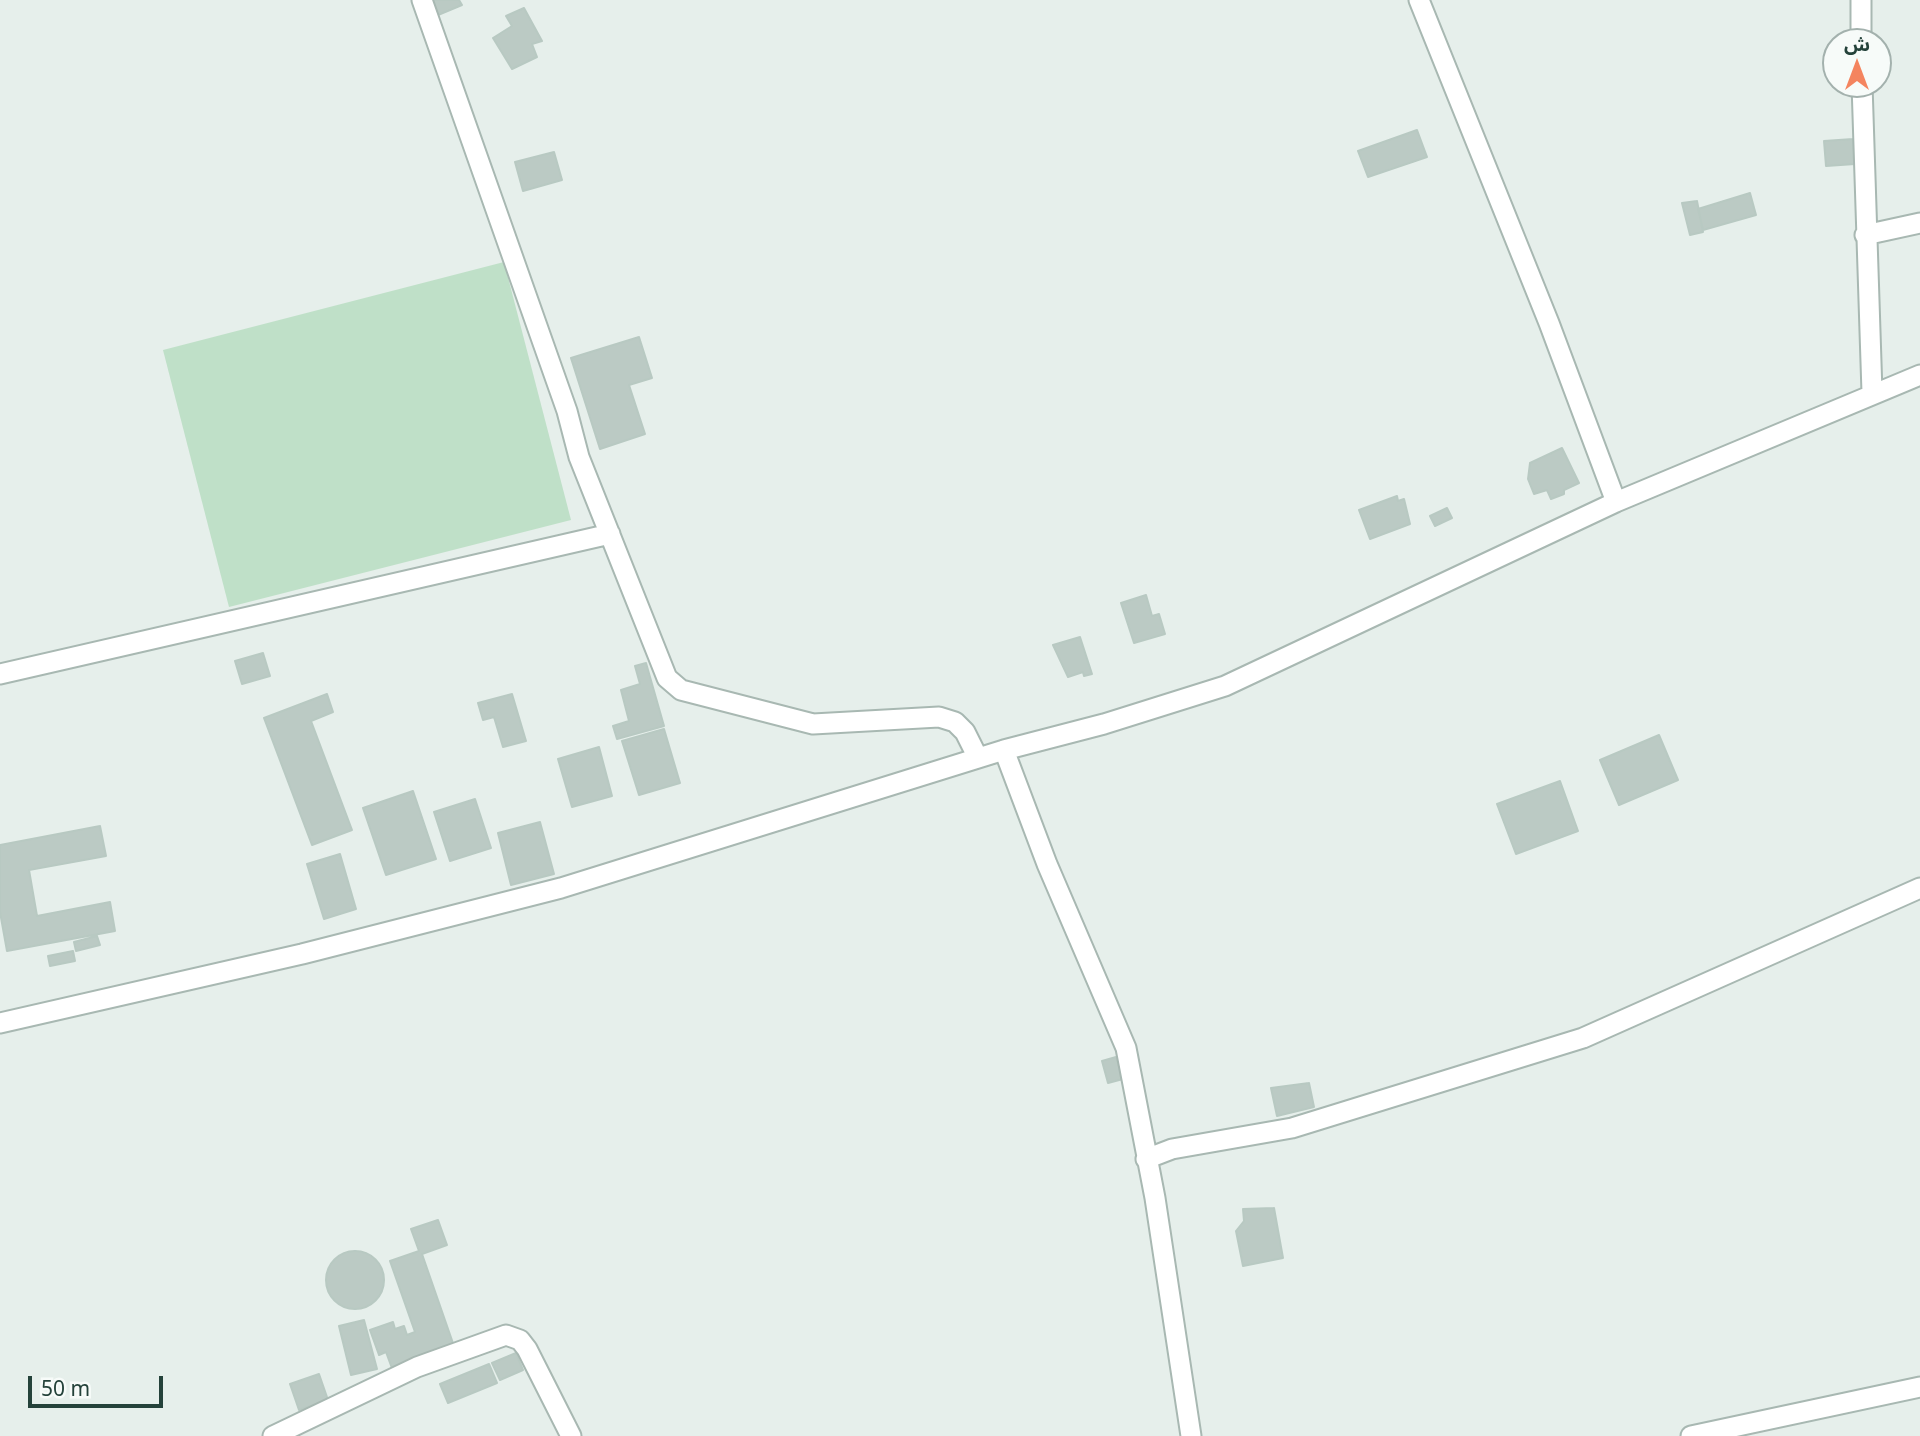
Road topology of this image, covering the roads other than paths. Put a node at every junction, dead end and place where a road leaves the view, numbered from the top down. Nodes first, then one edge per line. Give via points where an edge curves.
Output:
1 (422, 0) edge
2 (1419, 0) edge
3 (1861, 0) edge
4 (1861, 28) edge
5 (1862, 98) edge
6 (1920, 223) edge
7 (1865, 235) junction
8 (1920, 375) edge
9 (1872, 393) junction
10 (1616, 502) junction
11 (610, 534) junction
12 (0, 674) edge
13 (1004, 750) junction
14 (978, 758) junction
15 (1920, 888) edge
16 (0, 1023) edge
17 (1146, 1159) junction
18 (1920, 1387) edge
19 (273, 1436) edge
20 (572, 1436) edge
21 (1191, 1436) edge
22 (1691, 1436) edge

1 - 11 street via 567,411 579,457
2 - 10 street
3 - 4 street
5 - 7 street
6 - 7 street
7 - 9 street
8 - 9 street
9 - 10 street
10 - 13 street via 1225,686
11 - 12 street
11 - 14 street via 658,661 667,678 681,690 813,724 939,717 955,722 965,732
13 - 14 street
13 - 17 street via 1126,1048
14 - 16 street via 561,888 302,954
15 - 17 street via 1571,1042 1292,1128 1172,1149
17 - 21 street
18 - 22 street
19 - 20 street via 417,1367 506,1335 520,1340 527,1349

